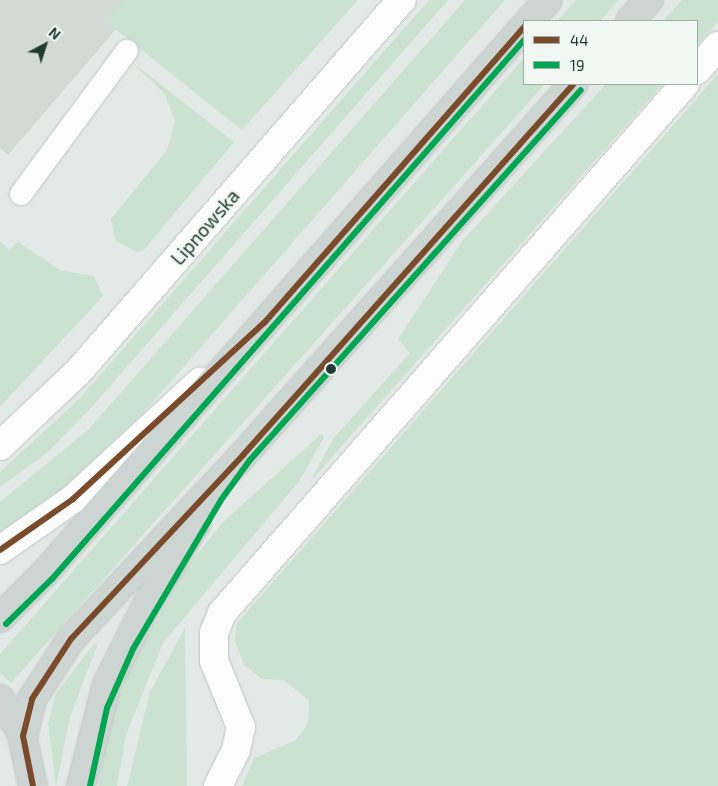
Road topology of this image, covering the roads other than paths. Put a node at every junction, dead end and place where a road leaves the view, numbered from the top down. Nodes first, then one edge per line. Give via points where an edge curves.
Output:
1 (402, 0) edge
2 (548, 0) edge
3 (649, 0) edge
4 (530, 20) edge
5 (631, 20) edge
6 (523, 28) edge
7 (718, 46) edge
8 (127, 51) dead end
9 (698, 69) edge
10 (573, 85) edge
11 (684, 85) edge
12 (21, 194) dead end
13 (265, 322) junction
14 (0, 446) edge
15 (243, 455) junction
16 (0, 550) edge
17 (0, 618) edge
18 (0, 699) edge
19 (23, 736) junction
20 (32, 786) edge
21 (82, 786) edge
22 (218, 786) edge

1 - 14 street, Lipnowska via 79,371
2 - 4 main road
3 - 5 main road
6 - 13 main road
7 - 9 street
8 - 12 lane
10 - 15 main road
11 - 22 street via 222,613 214,633 214,661 240,727 236,750
13 - 16 street via 73,499
13 - 17 main road via 45,573
15 - 19 main road via 71,639 32,699
15 - 21 main road via 165,572 125,644 100,705
18 - 19 main road
19 - 20 main road

